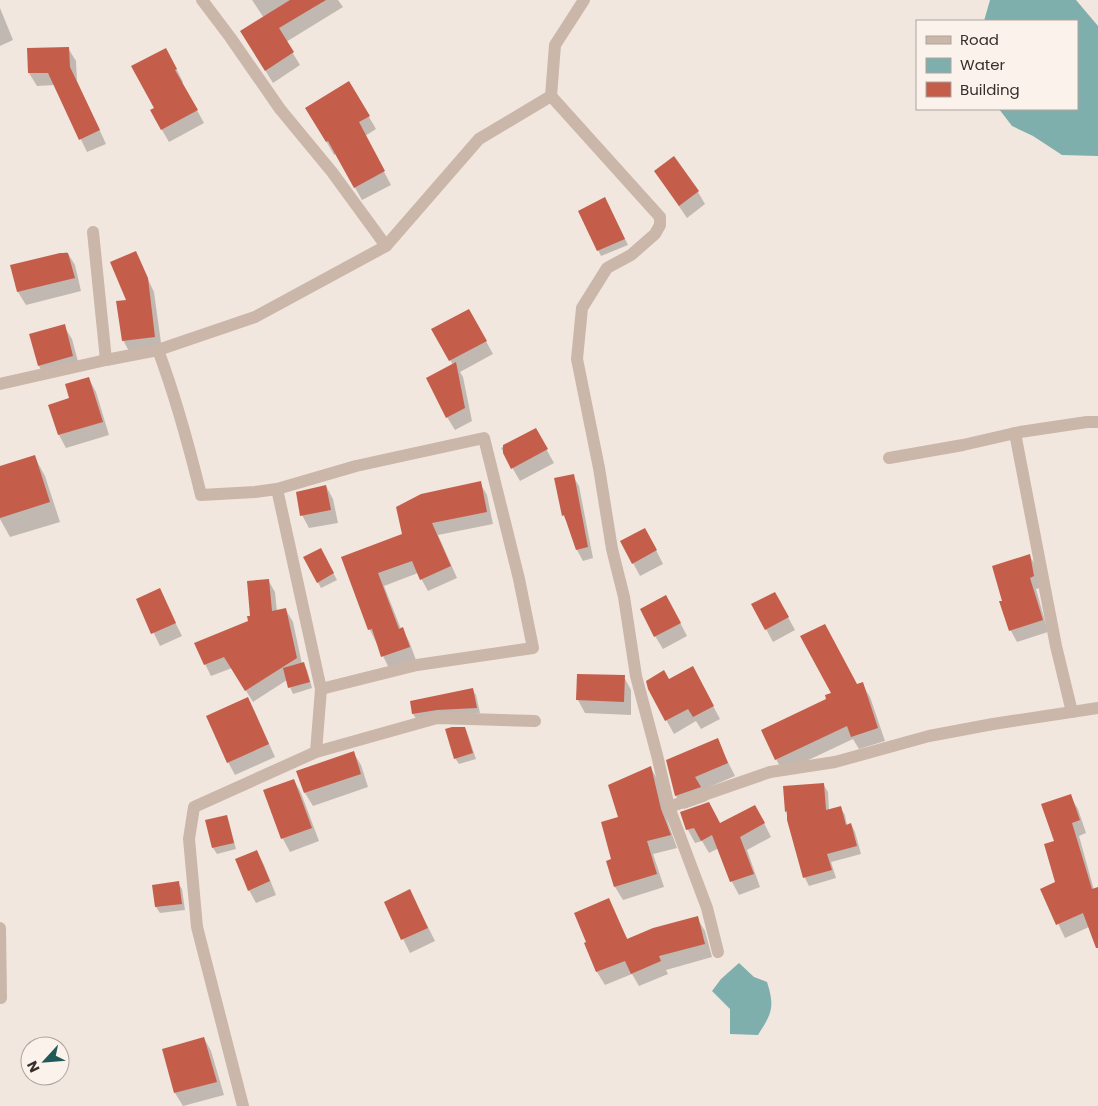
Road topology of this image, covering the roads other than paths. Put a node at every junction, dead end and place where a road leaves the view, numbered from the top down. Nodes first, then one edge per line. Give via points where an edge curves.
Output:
1 (202, 0) edge
2 (584, 0) edge
3 (551, 96) junction
4 (93, 232) dead end
5 (386, 246) junction
6 (158, 350) junction
7 (106, 360) junction
8 (0, 384) edge
9 (1098, 422) edge
10 (1015, 433) junction
11 (889, 458) dead end
12 (277, 489) junction
13 (321, 689) junction
14 (1098, 708) edge
15 (1072, 712) junction
16 (535, 720) dead end
17 (316, 752) junction
18 (669, 808) junction
19 (0, 928) edge
20 (718, 952) dead end
21 (1, 998) edge
22 (244, 1106) edge

1 - 5 street via 280,109 332,172
2 - 3 street via 555,45
3 - 5 street via 479,139
3 - 18 street via 660,217 660,226 655,234 631,255 607,268 582,308 577,359 624,597 636,676
4 - 7 street
5 - 6 street via 255,317
6 - 7 street
6 - 12 street via 184,426 201,495
7 - 8 street
9 - 10 street
10 - 11 street
10 - 15 street
12 - 13 street
12 - 13 street via 356,466 484,438 519,579 533,648 416,665
13 - 17 street
14 - 15 street
15 - 18 street via 930,736 835,762 770,772
16 - 17 street via 437,718
17 - 22 street via 194,807 189,839 198,926
18 - 20 street via 707,908
19 - 21 street

